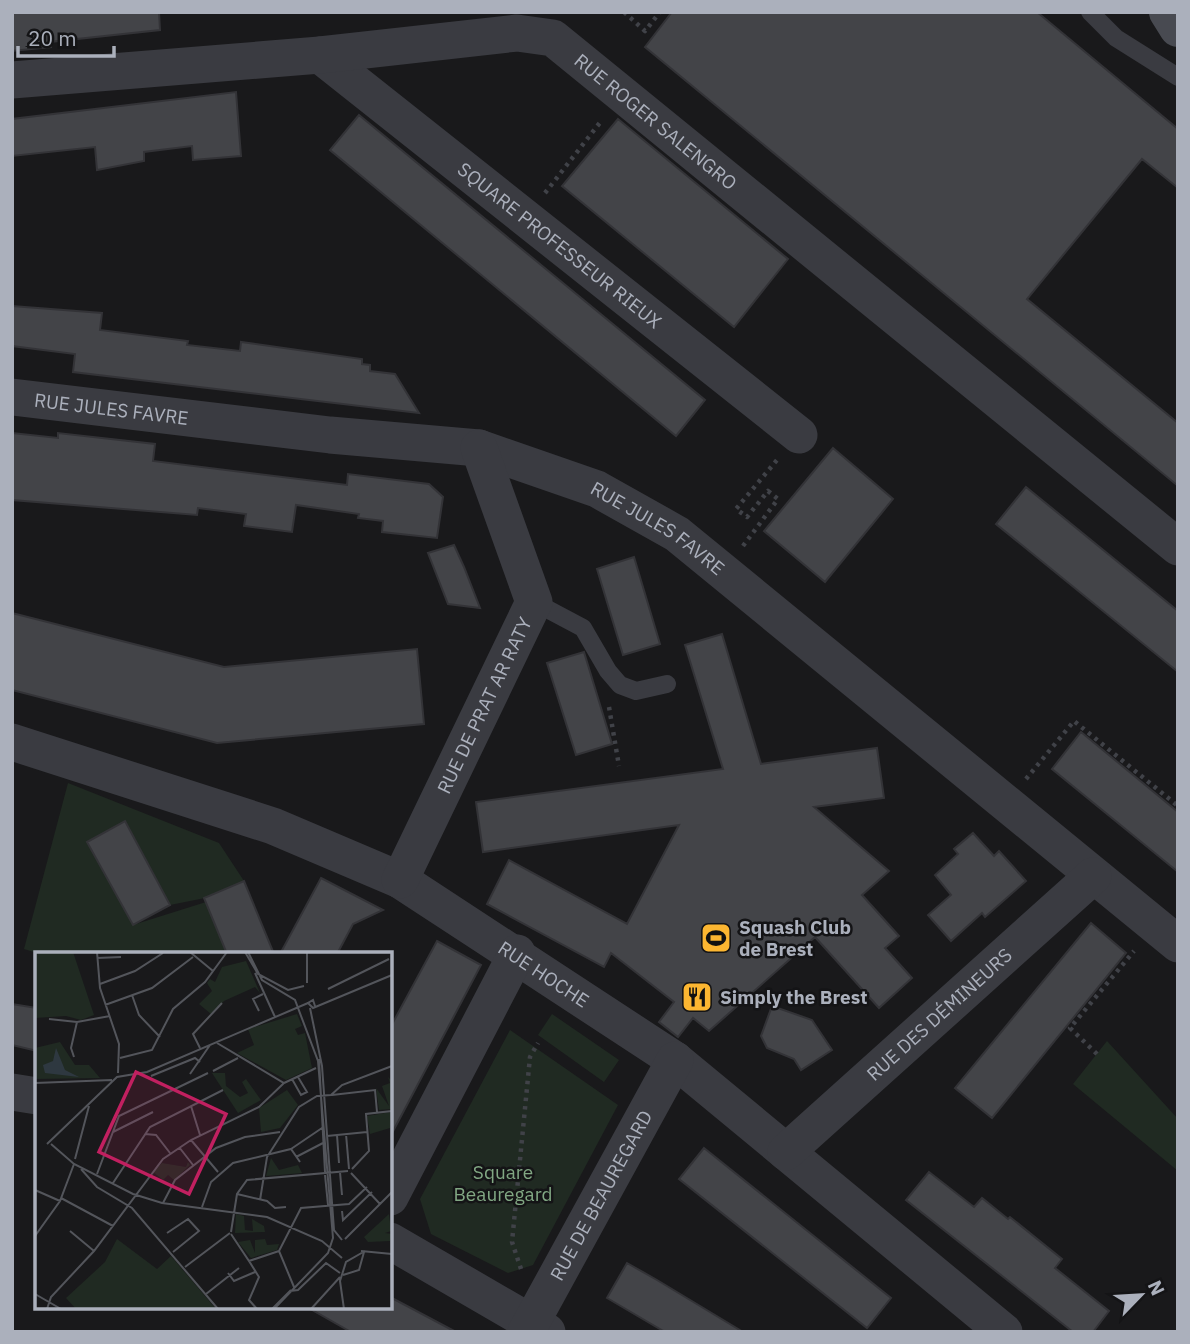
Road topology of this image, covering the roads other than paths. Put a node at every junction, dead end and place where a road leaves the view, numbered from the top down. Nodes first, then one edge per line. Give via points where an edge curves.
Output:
1 (1090, 12) edge
2 (1168, 12) edge
3 (1178, 28) edge
4 (320, 55) junction
5 (1178, 77) edge
6 (12, 79) edge
7 (12, 397) edge
8 (799, 435) dead end
9 (480, 448) junction
10 (1178, 547) edge
11 (534, 602) junction
12 (667, 684) dead end
13 (12, 741) edge
14 (1093, 876) junction
15 (400, 880) junction
16 (1166, 935) edge
17 (517, 953) junction
18 (675, 1059) junction
19 (12, 1092) edge
20 (35, 1096) edge
21 (786, 1153) junction
22 (392, 1193) edge
23 (392, 1242) edge
24 (535, 1329) edge
25 (1004, 1332) edge

1 - 5 lane via 1116,38
2 - 3 main road
4 - 6 street, RUE ROGER SALENGRO
4 - 8 street, SQUARE PROFESSEUR RIEUX
4 - 10 street, RUE ROGER SALENGRO via 517,33 553,38
7 - 9 street, RUE JULES FAVRE
9 - 11 street, RUE DE PRAT AR RATY
9 - 14 street, RUE JULES FAVRE via 597,489 677,534
11 - 12 lane via 583,628 620,685 636,691
11 - 15 street, RUE DE PRAT AR RATY
13 - 15 street, RUE HOCHE via 273,826
14 - 16 street, RUE JULES FAVRE
14 - 21 street, RUE DES DÉMINEURS
15 - 17 street, RUE HOCHE
17 - 18 street, RUE HOCHE
17 - 22 street
18 - 21 street, RUE HOCHE
18 - 24 street, RUE DE BEAUREGARD
19 - 20 street
21 - 25 street, RUE HOCHE
23 - 24 street

